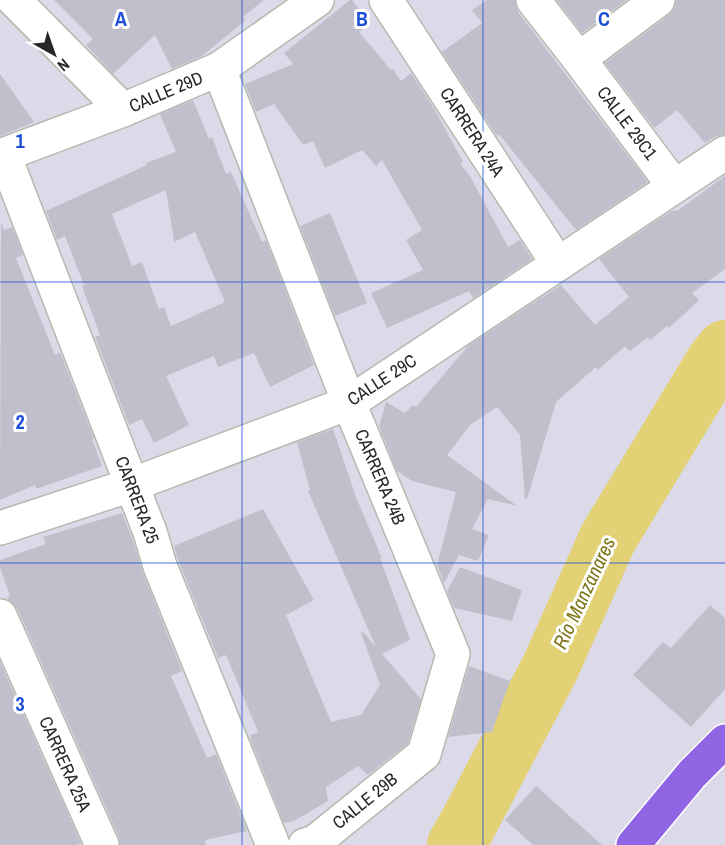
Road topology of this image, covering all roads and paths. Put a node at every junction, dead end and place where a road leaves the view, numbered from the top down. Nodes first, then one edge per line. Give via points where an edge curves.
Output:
1 (14, 0) edge
2 (317, 0) edge
3 (386, 0) edge
4 (533, 0) edge
5 (658, 0) edge
6 (579, 59) junction
7 (219, 69) junction
8 (123, 110) junction
9 (725, 153) edge
10 (2, 155) edge
11 (674, 186) junction
12 (558, 264) junction
13 (349, 403) junction
14 (131, 485) junction
15 (0, 528) edge
16 (0, 616) edge
17 (725, 741) edge
18 (424, 753) joint
19 (312, 844) edge
20 (102, 845) edge
21 (273, 845) edge
22 (633, 845) edge

1 - 8 street
2 - 7 street, CALLE 29D
3 - 12 street, CARRERA 24A
4 - 6 street, CALLE 29C1
5 - 6 street
6 - 11 street, CALLE 29C1
7 - 8 street, CALLE 29D
7 - 13 street, CARRERA 24B
8 - 10 street, CALLE 29D
9 - 11 street, CALLE 29C
10 - 14 street, CARRERA 25
11 - 12 street, CALLE 29C
12 - 13 street, CALLE 29C
13 - 14 street, CALLE 29C
13 - 18 street, CARRERA 24B via 453,654
14 - 15 street, CALLE 29C
14 - 21 street, CARRERA 25
16 - 20 street, CARRERA 25A
17 - 22 main road
18 - 19 street, CALLE 29B

